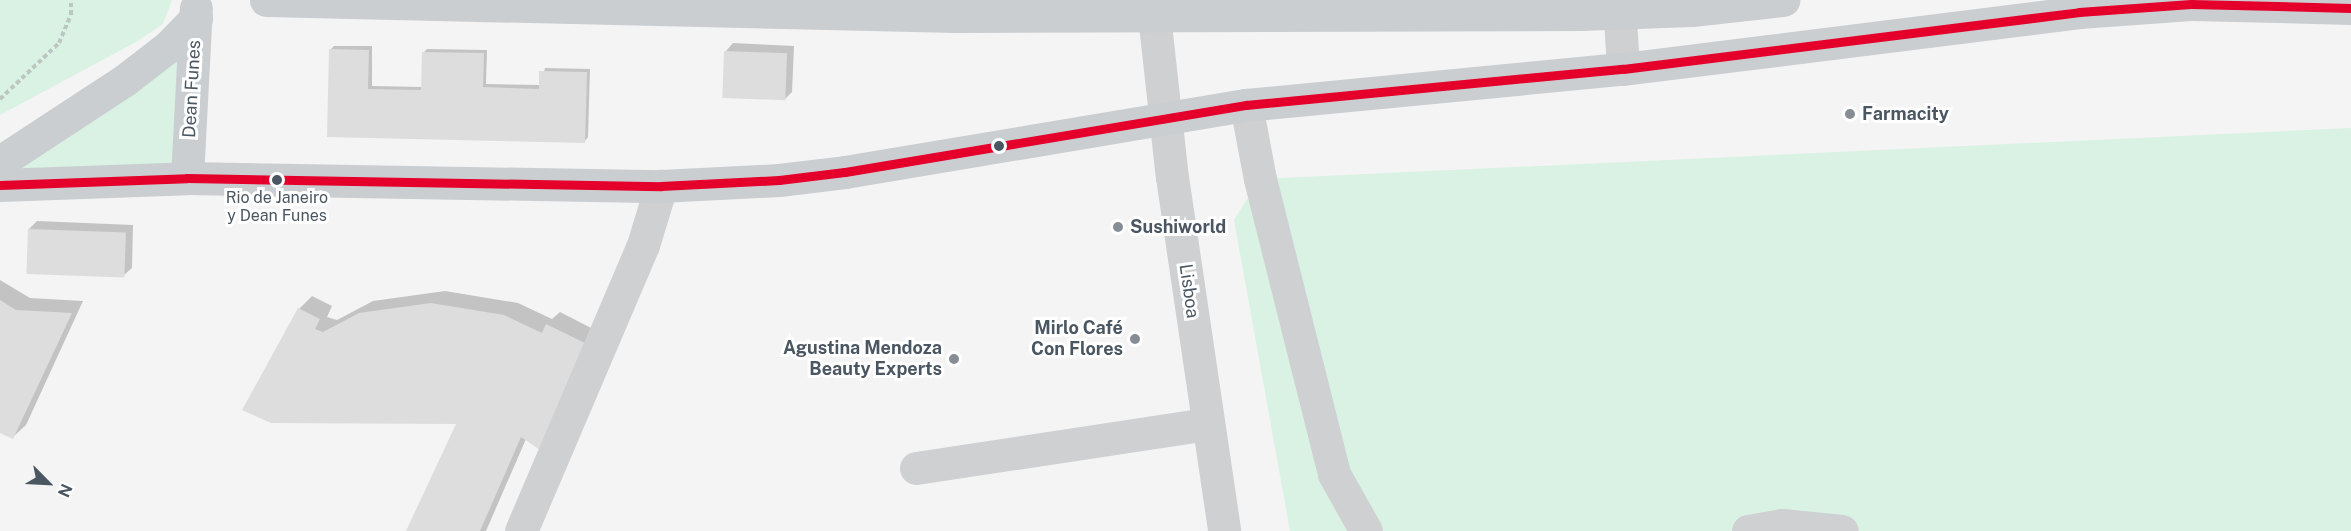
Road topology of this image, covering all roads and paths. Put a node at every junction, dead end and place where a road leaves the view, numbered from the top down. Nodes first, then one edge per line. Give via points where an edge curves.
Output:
1 (71, 0) edge
2 (266, 0) edge
3 (1783, 0) edge
4 (1619, 6) edge
5 (2078, 6) edge
6 (955, 8) edge
7 (2351, 8) edge
8 (196, 9) edge
9 (1154, 15) junction
10 (1623, 69) junction
11 (0, 99) edge
12 (1245, 105) junction
13 (1165, 116) junction
14 (0, 162) edge
15 (187, 178) junction
16 (0, 185) edge
17 (662, 186) junction
18 (1208, 424) junction
19 (916, 468) dead end
20 (521, 531) edge
21 (1224, 531) edge
22 (1366, 531) edge
23 (1748, 531) edge
24 (1842, 531) edge

1 - 11 path via 71,15 59,43
2 - 6 main road
3 - 4 main road via 1692,10
4 - 9 main road
4 - 10 street
5 - 7 main road
5 - 10 main road
6 - 9 main road
8 - 14 main road via 169,46 125,80
8 - 15 main road, Dean Funes
9 - 13 street, Lisboa
10 - 12 main road
12 - 13 main road
12 - 22 street via 1334,474
13 - 17 main road via 845,172
13 - 18 street, Lisboa
15 - 16 main road
15 - 17 main road
17 - 20 street via 643,245
18 - 19 street
18 - 21 street, Lisboa
23 - 24 street via 1782,525

